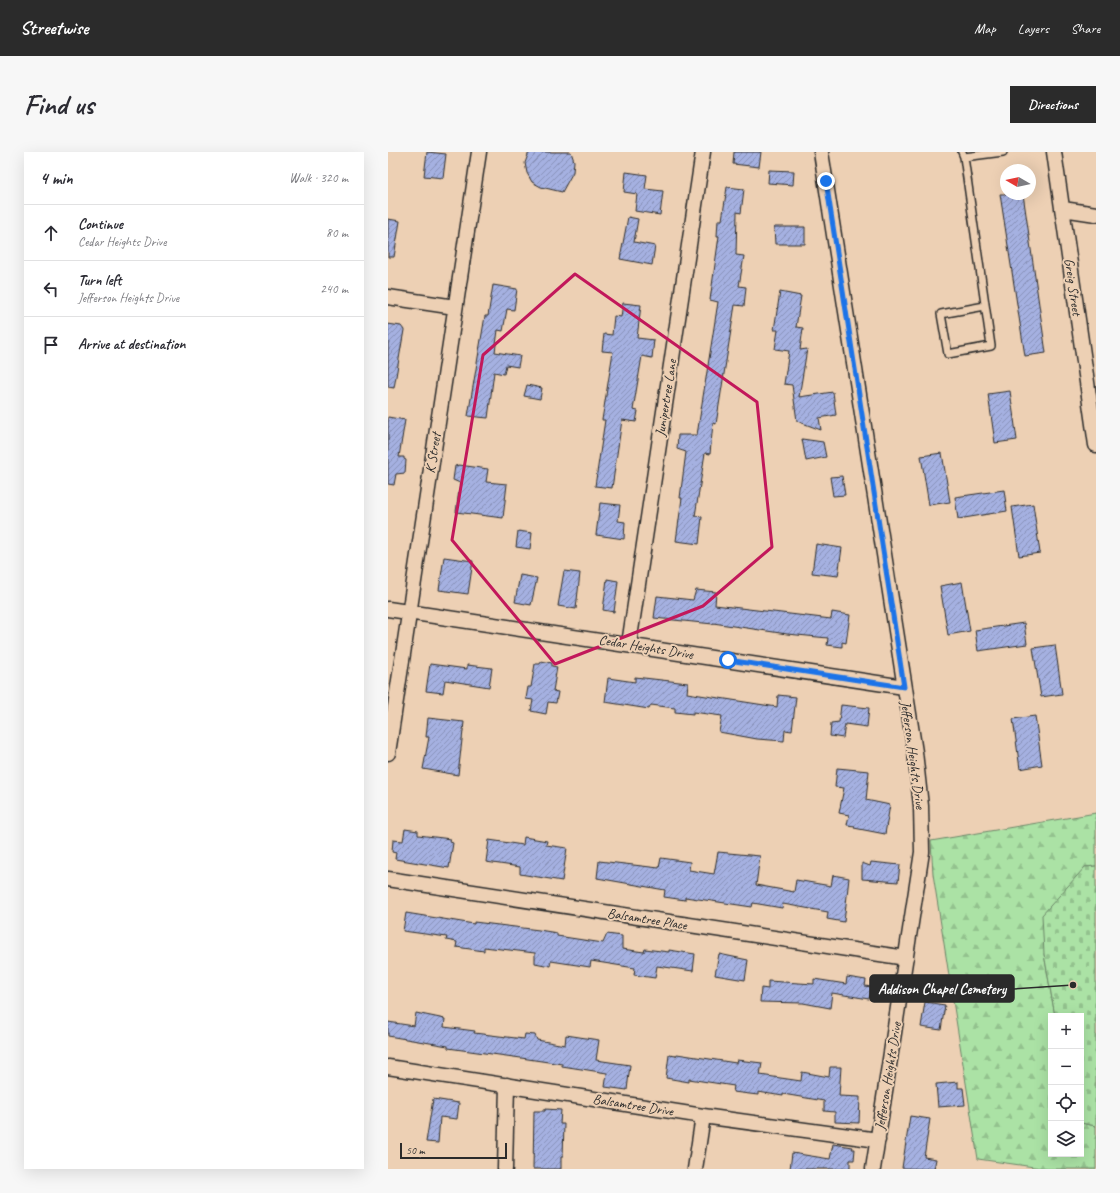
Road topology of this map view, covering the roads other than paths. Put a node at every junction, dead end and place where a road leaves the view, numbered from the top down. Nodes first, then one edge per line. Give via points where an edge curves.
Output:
1 (479, 152) edge
2 (703, 152) edge
3 (821, 152) edge
4 (1003, 152) edge
5 (1054, 152) edge
6 (963, 154) edge
7 (1063, 209) junction
8 (1096, 214) edge
9 (388, 297) edge
10 (985, 306) junction
11 (455, 307) junction
12 (1091, 377) edge
13 (1096, 445) edge
14 (388, 609) edge
15 (409, 612) junction
16 (629, 644) junction
17 (904, 687) junction
18 (388, 753) edge
19 (388, 879) edge
20 (906, 958) junction
21 (388, 1067) edge
22 (507, 1086) junction
23 (704, 1116) junction
24 (878, 1140) junction
25 (504, 1169) edge
26 (695, 1169) edge
27 (873, 1169) edge

1 - 11 street, K Street
2 - 16 street, Junipertree Lane
3 - 17 street, Jefferson Heights Drive
4 - 6 lane
5 - 7 street, Greig Street
6 - 10 lane
7 - 8 street
7 - 12 street, Greig Street
9 - 11 street
10 - 10 lane via 941,314 948,354 990,346
11 - 15 street, K Street
12 - 13 street, Greig Street
14 - 15 street, Cedar Heights Drive
15 - 16 street, Cedar Heights Drive
15 - 18 street, K Street
16 - 17 street, Cedar Heights Drive
17 - 20 street, Jefferson Heights Drive via 915,752 923,841
19 - 20 street, Balsamtree Place
20 - 24 street, Jefferson Heights Drive
21 - 22 street, Balsamtree Drive
22 - 23 street, Balsamtree Drive
22 - 25 street
23 - 24 street, Balsamtree Drive
23 - 26 street
24 - 27 street, Jefferson Heights Drive

